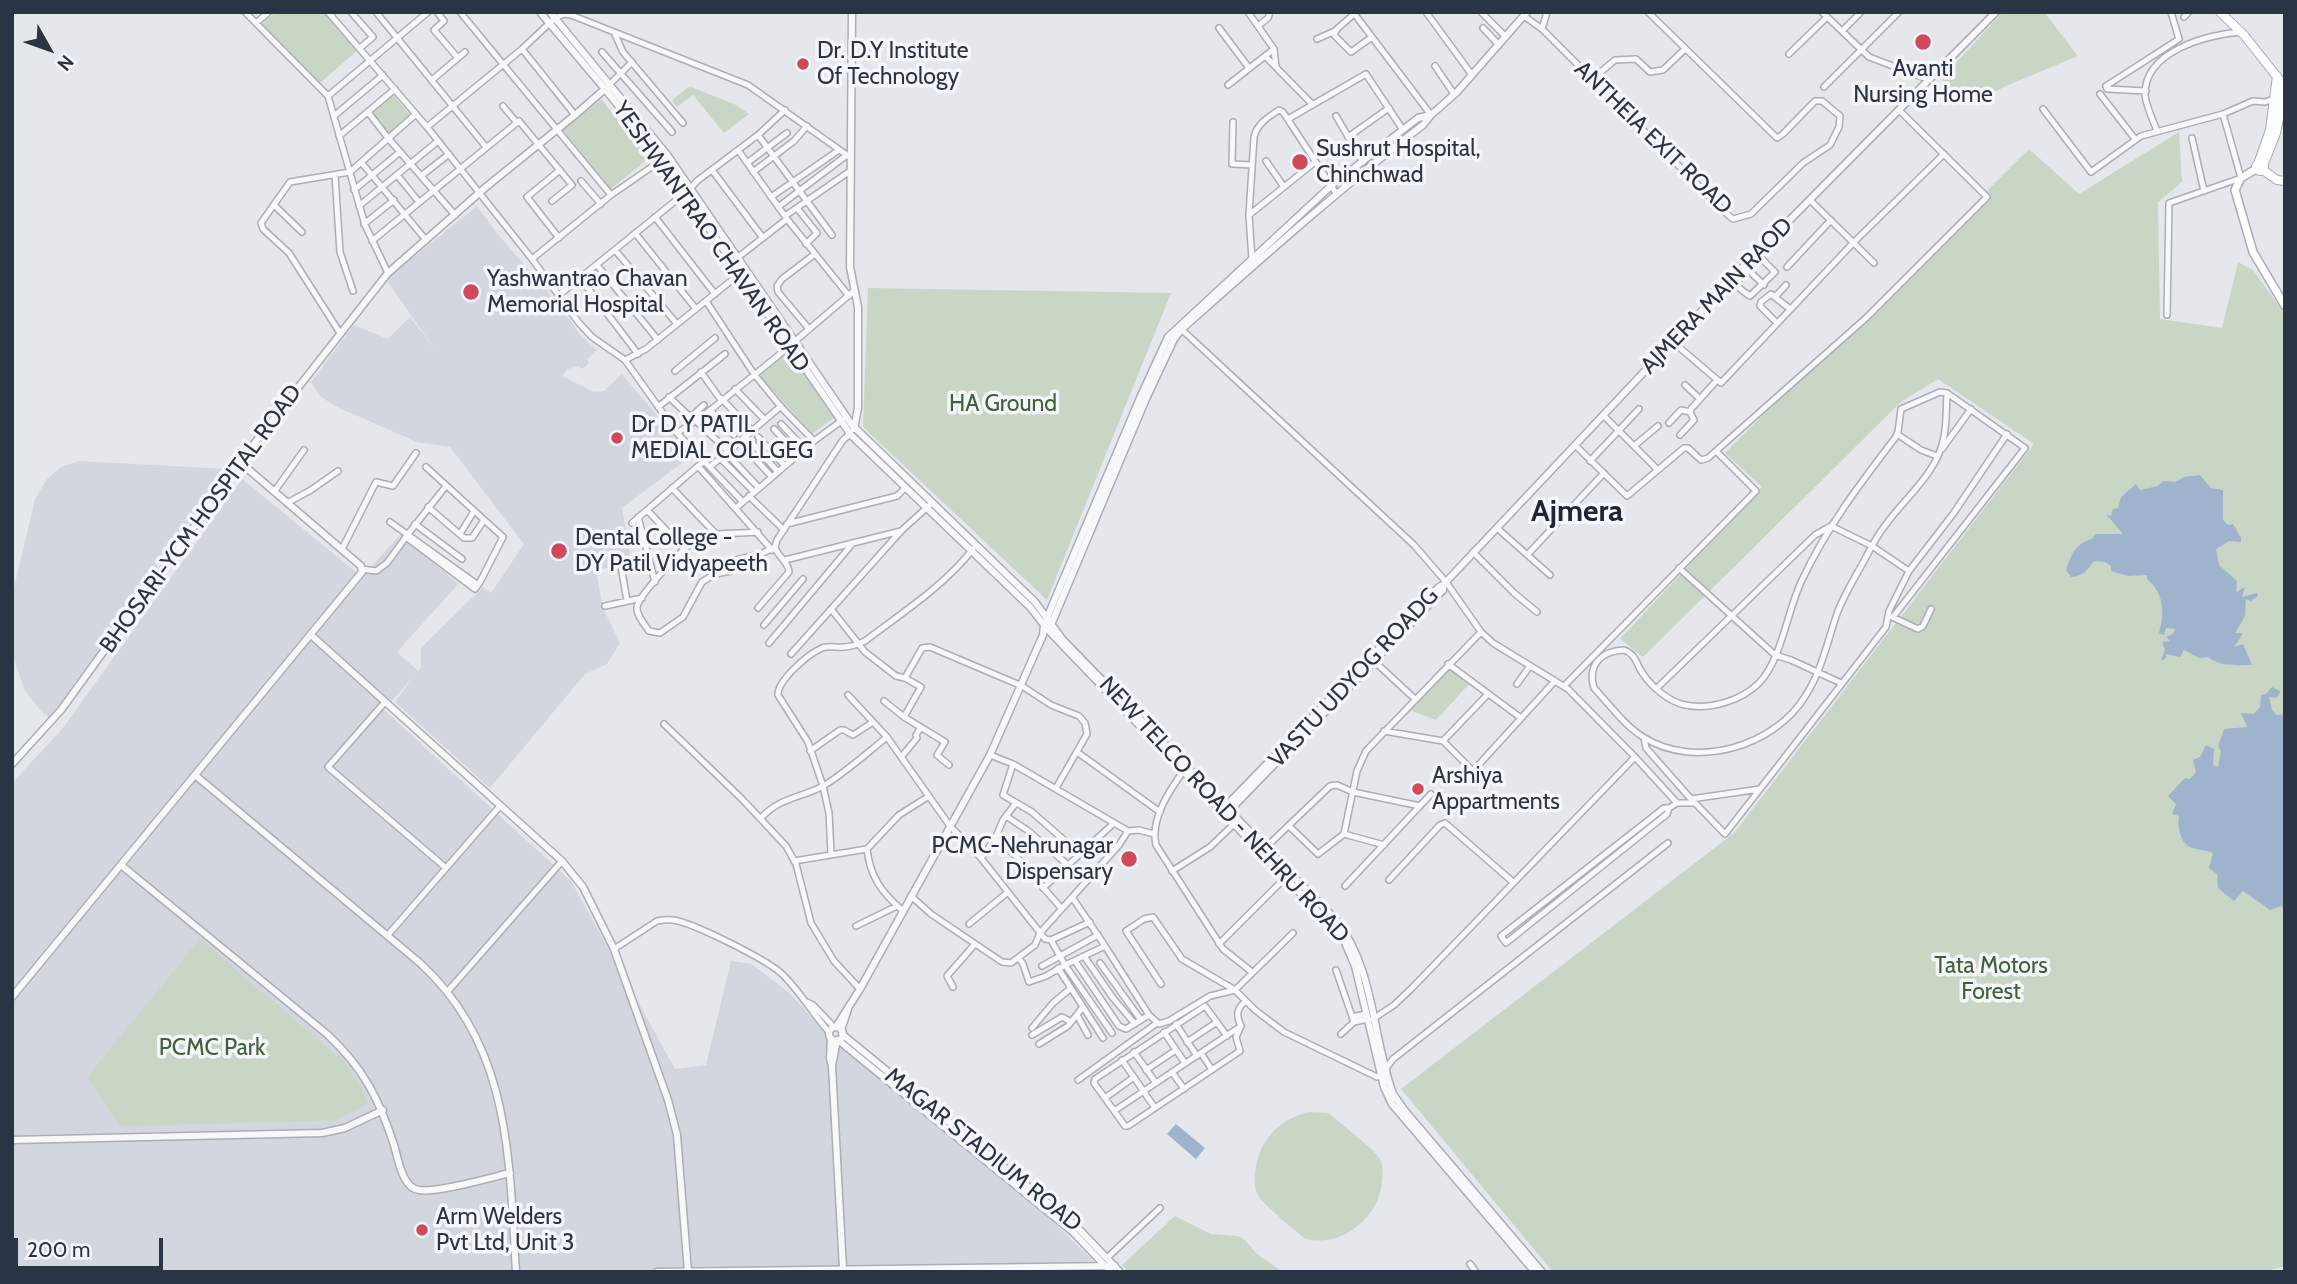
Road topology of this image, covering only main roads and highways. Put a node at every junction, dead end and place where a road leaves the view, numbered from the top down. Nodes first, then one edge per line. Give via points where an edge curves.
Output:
1 (2220, 12) edge
2 (2277, 76) junction
3 (2260, 167) junction
4 (2285, 181) edge
5 (2236, 186) junction
6 (2285, 298) edge
7 (2285, 306) edge

1 - 2 main road
2 - 3 main road
2 - 3 main road via 2282,83 2281,108 2276,133
3 - 4 main road
3 - 5 main road
5 - 6 main road via 2257,250
5 - 7 main road via 2253,252

